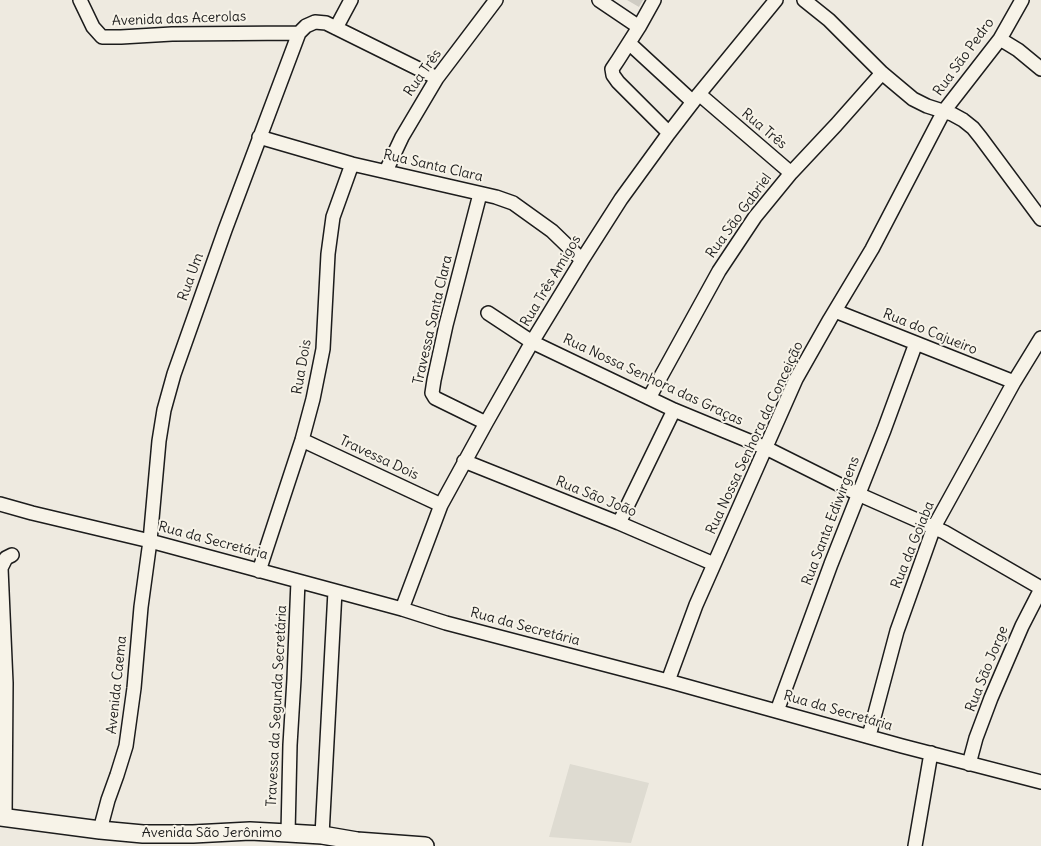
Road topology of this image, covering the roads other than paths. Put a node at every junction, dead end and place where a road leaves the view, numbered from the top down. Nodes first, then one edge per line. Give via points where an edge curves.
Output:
1 (80, 0) edge
2 (350, 0) edge
3 (496, 0) edge
4 (599, 0) edge
5 (654, 0) edge
6 (776, 0) edge
7 (804, 0) edge
8 (1022, 0) edge
9 (639, 27) junction
10 (336, 28) junction
11 (299, 33) junction
12 (1000, 39) junction
13 (629, 43) junction
14 (1041, 69) edge
15 (882, 73) junction
16 (437, 78) junction
17 (696, 98) junction
18 (944, 111) junction
19 (669, 133) junction
20 (259, 137) junction
21 (352, 164) junction
22 (386, 171) junction
23 (791, 173) junction
24 (480, 194) junction
25 (1041, 219) edge
26 (582, 260) junction
27 (835, 311) junction
28 (488, 313) dead end
29 (1041, 338) edge
30 (532, 342) junction
31 (916, 343) junction
32 (1014, 382) junction
33 (649, 398) junction
34 (674, 410) junction
35 (486, 423) junction
36 (302, 440) junction
37 (766, 448) junction
38 (464, 461) junction
39 (858, 494) junction
40 (0, 504) edge
41 (442, 505) junction
42 (619, 523) junction
43 (934, 527) junction
44 (150, 541) junction
45 (12, 555) dead end
46 (714, 564) junction
47 (259, 571) junction
48 (298, 581) junction
49 (1041, 588) edge
50 (335, 591) junction
51 (402, 609) junction
52 (668, 681) junction
53 (777, 711) junction
54 (868, 736) junction
55 (931, 753) junction
56 (969, 764) junction
57 (1041, 782) edge
58 (2, 817) edge
59 (100, 830) junction
60 (288, 833) junction
61 (322, 835) junction
62 (142, 840) edge
63 (356, 843) edge
64 (425, 846) edge
65 (915, 846) edge

1 - 11 street, Avenida das Acerolas via 93,27 102,36
2 - 10 street
3 - 16 street, Rua Três
4 - 9 street
5 - 9 street
6 - 17 street, Rua Três Amigos
7 - 15 street via 829,20
8 - 12 street, Rua São Pedro
9 - 13 street
10 - 11 street via 315,22
10 - 16 street
11 - 20 street, Rua Um
12 - 14 street
12 - 18 street, Rua São Pedro
13 - 17 street, Rua Três
13 - 19 street via 612,69 613,75
15 - 18 street via 913,98
15 - 23 street, Rua São Gabriel
16 - 22 street, Rua Três via 402,137
17 - 19 street, Rua Três Amigos
17 - 23 street, Rua Três
18 - 25 street via 963,120 977,133
18 - 27 street, Rua Nossa Senhora da Conceição via 882,230
19 - 26 street, Rua Três Amigos via 621,199
20 - 21 street, Rua Santa Clara
20 - 44 street, Rua Um via 174,374 164,410
21 - 22 street, Rua Santa Clara
21 - 36 street, Rua Dois via 333,217 328,254 324,349
22 - 24 street, Rua Santa Clara
23 - 33 street, Rua São Gabriel via 756,217 719,271
24 - 26 street, Rua Santa Clara via 513,203 552,231
24 - 35 street, Travessa Santa Clara via 446,325 432,393 435,398
26 - 30 street, Rua Três Amigos
27 - 31 street, Rua do Cajueiro
27 - 37 street, Rua Nossa Senhora da Conceição via 796,379
28 - 30 street, Rua Nossa Senhora das Graças
29 - 32 street, Rua da Goiaba
30 - 33 street, Rua Nossa Senhora das Graças
30 - 35 street, Rua Três Amigos
31 - 32 street, Rua do Cajueiro
31 - 39 street, Rua Santa Ediwirgens
32 - 43 street, Rua da Goiaba
33 - 34 street, Rua Nossa Senhora das Graças
34 - 37 street, Rua Nossa Senhora das Graças
34 - 42 street
35 - 38 street, Rua Três Amigos
36 - 41 street, Travessa Dois
36 - 47 street, Rua Dois
37 - 39 street, Rua Nossa Senhora das Graças
37 - 46 street, Rua Nossa Senhora da Conceição
38 - 41 street, Rua Três Amigos
38 - 42 street, Rua São João
39 - 43 street, Rua Nossa Senhora das Graças
39 - 53 street, Rua Santa Ediwirgens
40 - 44 street, Rua da Secretária
41 - 51 street, Rua Três Amigos
42 - 46 street, Rua São João
43 - 49 street, Rua Nossa Senhora das Graças
43 - 54 street, Rua da Goiaba via 897,631
44 - 47 street, Rua da Secretária
44 - 59 street, Avenida Caema via 126,746
45 - 58 street via 6,558 1,568 6,684
46 - 52 street, Rua Nossa Senhora da Conceição
47 - 48 street, Rua da Secretária
48 - 50 street, Rua da Secretária
48 - 60 street, Travessa da Segunda Secretária via 289,752
49 - 56 street, Rua São Jorge via 991,698
50 - 51 street, Rua da Secretária
50 - 61 street
51 - 52 street, Rua da Secretária
52 - 53 street, Rua da Secretária
53 - 54 street, Rua da Secretária
54 - 55 street, Rua da Secretária
55 - 56 street, Rua da Secretária
55 - 65 street
56 - 57 street, Rua da Secretária
58 - 59 main road, Avenida São Jerônimo
59 - 62 main road, Avenida São Jerônimo
60 - 61 main road, Avenida São Jerônimo
60 - 62 main road, Avenida São Jerônimo via 250,831
61 - 63 main road, Avenida São Jerônimo
63 - 64 main road, Avenida São Jerônimo

